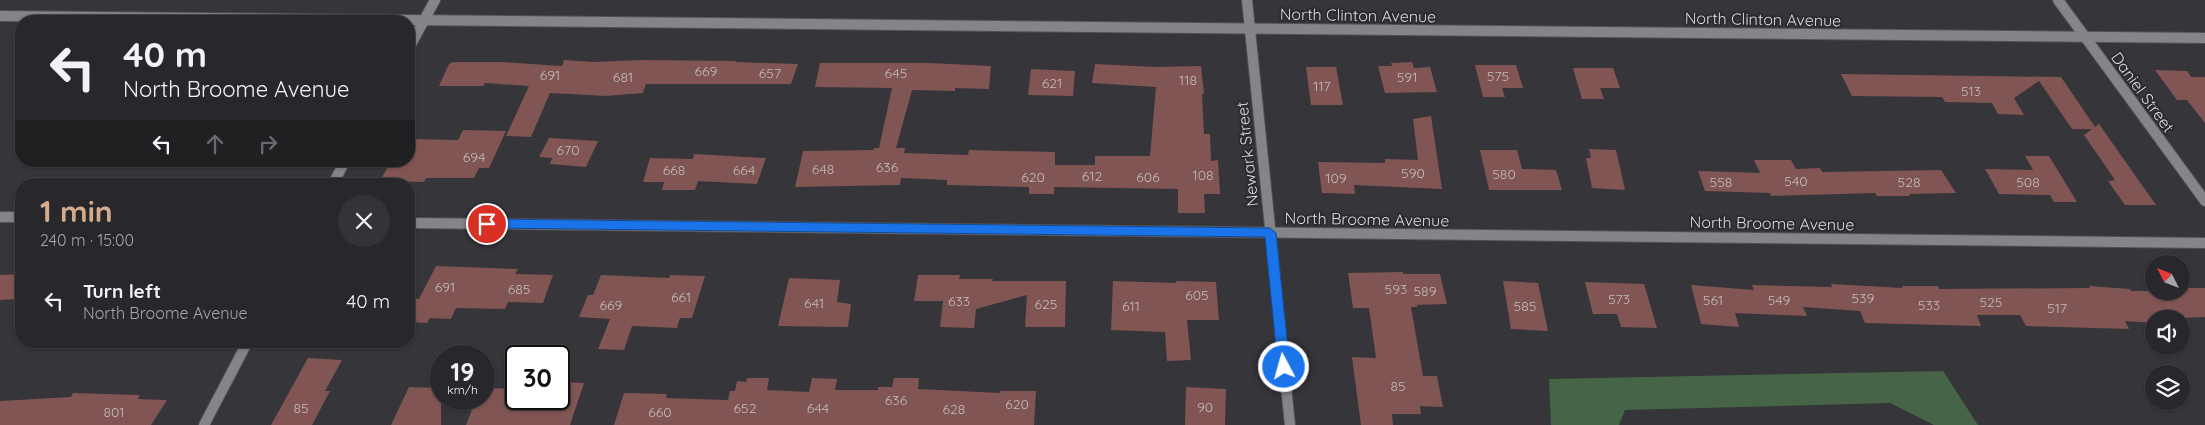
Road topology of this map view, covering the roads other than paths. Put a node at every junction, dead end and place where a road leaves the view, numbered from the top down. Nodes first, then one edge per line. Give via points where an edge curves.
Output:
1 (434, 0) edge
2 (1247, 0) edge
3 (2058, 0) edge
4 (0, 16) edge
5 (15, 16) edge
6 (415, 20) edge
7 (424, 20) junction
8 (1250, 29) junction
9 (415, 37) edge
10 (2084, 37) junction
11 (2205, 38) edge
12 (2205, 201) edge
13 (0, 217) edge
14 (15, 217) edge
15 (415, 223) edge
16 (1270, 233) junction
17 (2205, 244) edge
18 (244, 348) edge
19 (204, 425) edge
20 (1290, 425) edge

1 - 7 street
2 - 8 street, Newark Street
3 - 10 street, Daniel Street
4 - 5 street, North Clinton Avenue
6 - 7 street, North Clinton Avenue
7 - 8 street, North Clinton Avenue
7 - 9 street
8 - 10 street, North Clinton Avenue
8 - 16 street, Newark Street
10 - 11 street, North Clinton Avenue
10 - 12 street, Daniel Street
13 - 14 street
15 - 16 street, North Broome Avenue
16 - 17 street, North Broome Avenue
16 - 20 street, Newark Street
18 - 19 street

